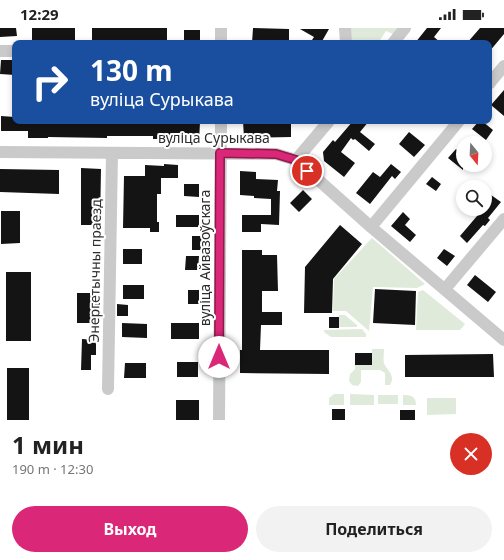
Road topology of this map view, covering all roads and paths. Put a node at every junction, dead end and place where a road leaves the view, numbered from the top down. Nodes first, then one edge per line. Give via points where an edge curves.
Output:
1 (221, 28) edge
2 (345, 28) edge
3 (405, 28) edge
4 (221, 40) edge
5 (346, 40) edge
6 (395, 40) edge
7 (0, 51) edge
8 (12, 51) edge
9 (504, 66) edge
10 (492, 80) edge
11 (221, 124) edge
12 (326, 124) edge
13 (457, 124) edge
14 (0, 152) edge
15 (112, 152) junction
16 (220, 153) junction
17 (296, 160) junction
18 (504, 219) edge
19 (371, 227) junction
20 (445, 289) junction
21 (504, 340) edge
22 (108, 389) dead end
23 (219, 420) edge

1 - 4 street
2 - 5 street
3 - 6 street
7 - 8 street
9 - 10 street
11 - 16 street, вуліца Айвазоўскага
12 - 17 street
13 - 19 street
14 - 15 street, вуліца Сурыкава
15 - 16 street, вуліца Сурыкава
15 - 22 street, Энергетычны праезд
16 - 17 street, вуліца Сурыкава via 276,154
16 - 23 street, вуліца Айвазоўскага
17 - 19 street, вуліца Сурыкава
18 - 20 street
19 - 20 street, вуліца Сурыкава
20 - 21 street, вуліца Сурыкава

